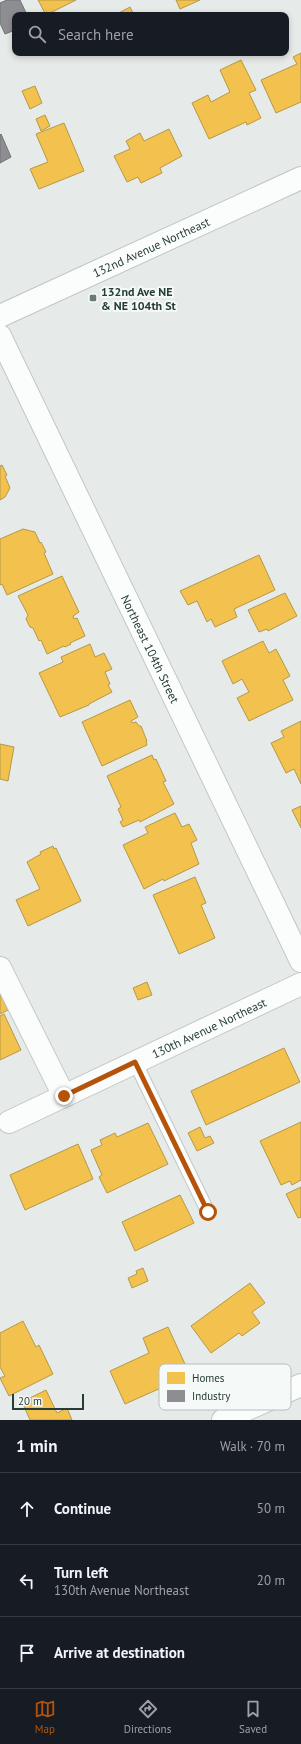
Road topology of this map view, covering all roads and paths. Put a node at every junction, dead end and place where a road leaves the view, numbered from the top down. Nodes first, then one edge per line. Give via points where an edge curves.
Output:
1 (301, 178) edge
2 (0, 316) edge
3 (0, 336) edge
4 (301, 961) edge
5 (0, 968) edge
6 (301, 984) edge
7 (135, 1062) junction
8 (64, 1096) junction
9 (3, 1123) edge
10 (208, 1212) dead end
11 (301, 1385) edge
12 (291, 1389) edge
13 (245, 1410) edge
14 (223, 1420) edge

1 - 2 street, 132nd Avenue Northeast
3 - 4 street, Northeast 104th Street
5 - 8 street
6 - 7 street, 130th Avenue Northeast
7 - 8 street, 130th Avenue Northeast
7 - 10 lane
8 - 9 street, 130th Avenue Northeast
11 - 12 street
13 - 14 street

